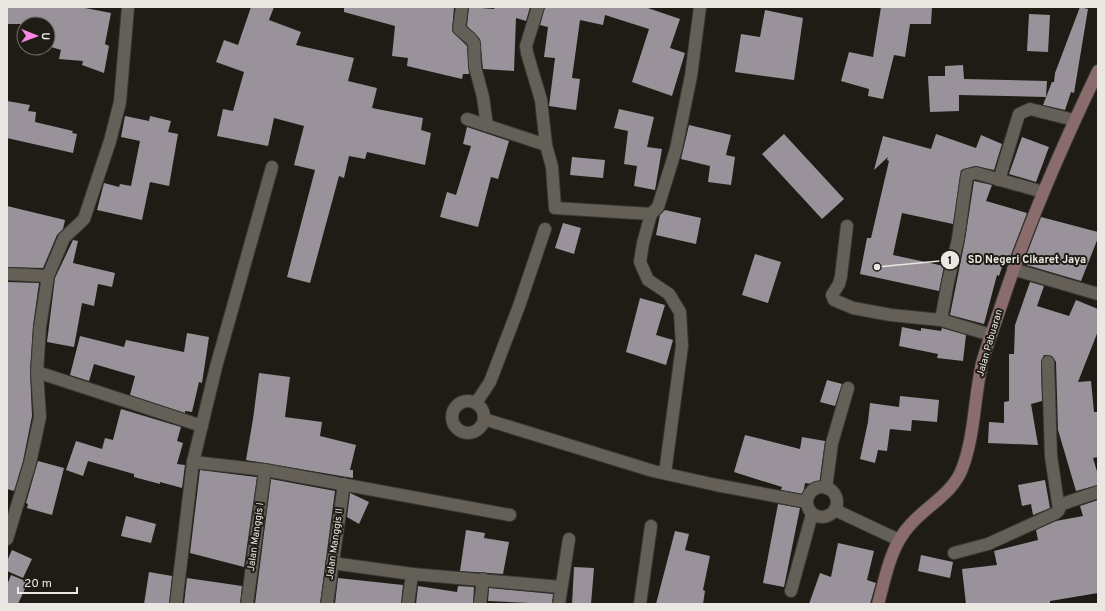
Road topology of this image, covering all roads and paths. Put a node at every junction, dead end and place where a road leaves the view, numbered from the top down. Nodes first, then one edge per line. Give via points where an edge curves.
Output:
1 (128, 7) edge
2 (462, 7) edge
3 (538, 7) edge
4 (700, 7) edge
5 (1098, 72) edge
6 (467, 119) dead end
7 (1074, 120) junction
8 (487, 126) junction
9 (546, 145) junction
10 (272, 167) dead end
11 (999, 180) junction
12 (1043, 192) junction
13 (651, 214) junction
14 (847, 226) dead end
15 (545, 229) dead end
16 (1013, 269) junction
17 (7, 274) edge
18 (48, 276) junction
19 (1098, 294) edge
20 (941, 320) junction
21 (991, 335) junction
22 (1048, 362) dead end
23 (37, 372) junction
24 (848, 388) dead end
25 (476, 403) junction
26 (484, 419) junction
27 (202, 426) junction
28 (193, 462) junction
29 (265, 470) junction
30 (665, 473) junction
31 (344, 484) junction
32 (826, 488) junction
33 (1098, 492) edge
34 (807, 502) junction
35 (1059, 505) junction
36 (835, 510) junction
37 (812, 514) junction
38 (510, 515) dead end
39 (651, 526) dead end
40 (7, 539) edge
41 (569, 539) dead end
42 (899, 540) junction
43 (954, 553) dead end
44 (332, 563) junction
45 (412, 574) junction
46 (483, 579) junction
47 (561, 587) junction
48 (791, 591) dead end
49 (176, 604) edge
50 (247, 604) edge
51 (327, 604) edge
52 (408, 604) edge
53 (480, 604) edge
54 (559, 604) edge
55 (640, 604) edge
56 (878, 604) edge

1 - 18 street via 120,102 110,141 84,218 64,238
2 - 8 street via 459,29 474,43 475,67
3 - 9 street via 526,53 541,100
4 - 13 street via 691,76 676,149 658,207
5 - 7 street, Jalan Pabuaran
6 - 8 street
7 - 11 street via 1030,109 1019,114
7 - 12 street, Jalan Pabuaran
8 - 9 street
9 - 13 street via 552,167 555,208
10 - 27 street
11 - 12 street
11 - 20 street via 973,172 965,178 958,239
12 - 16 street, Jalan Pabuaran
13 - 30 street via 640,262 648,280 669,294 680,312 682,346
14 - 20 street via 841,276 831,298 853,308
15 - 25 street via 490,382
16 - 19 street
16 - 21 street, Jalan Pabuaran
17 - 18 street
18 - 23 street via 40,327
20 - 21 street
21 - 42 street, Jalan Pabuaran via 982,363 969,447 962,471 945,494 911,524
22 - 35 street via 1051,456
23 - 27 street
23 - 40 street via 40,418 30,463
24 - 32 street via 832,443
25 - 26 street via 481,407
25 - 26 street via 470,400 458,404 452,414 454,426 459,431 471,432 481,425
26 - 30 street
27 - 28 street
28 - 29 street
28 - 49 street
29 - 31 street
29 - 50 street, Jalan Manggis I
30 - 34 street
31 - 38 street
31 - 44 street, Jalan Manggis II
32 - 34 street via 819,487 812,491
32 - 36 street via 836,498
33 - 35 street
34 - 37 street
35 - 43 street via 1056,513 988,544
36 - 37 street via 825,517
36 - 42 street
37 - 48 street
39 - 55 street
41 - 47 street
42 - 56 street, Jalan Pabuaran via 891,555
44 - 45 street
44 - 51 street, Jalan Manggis II
45 - 46 street
45 - 52 street
46 - 47 street
46 - 53 street
47 - 54 street

